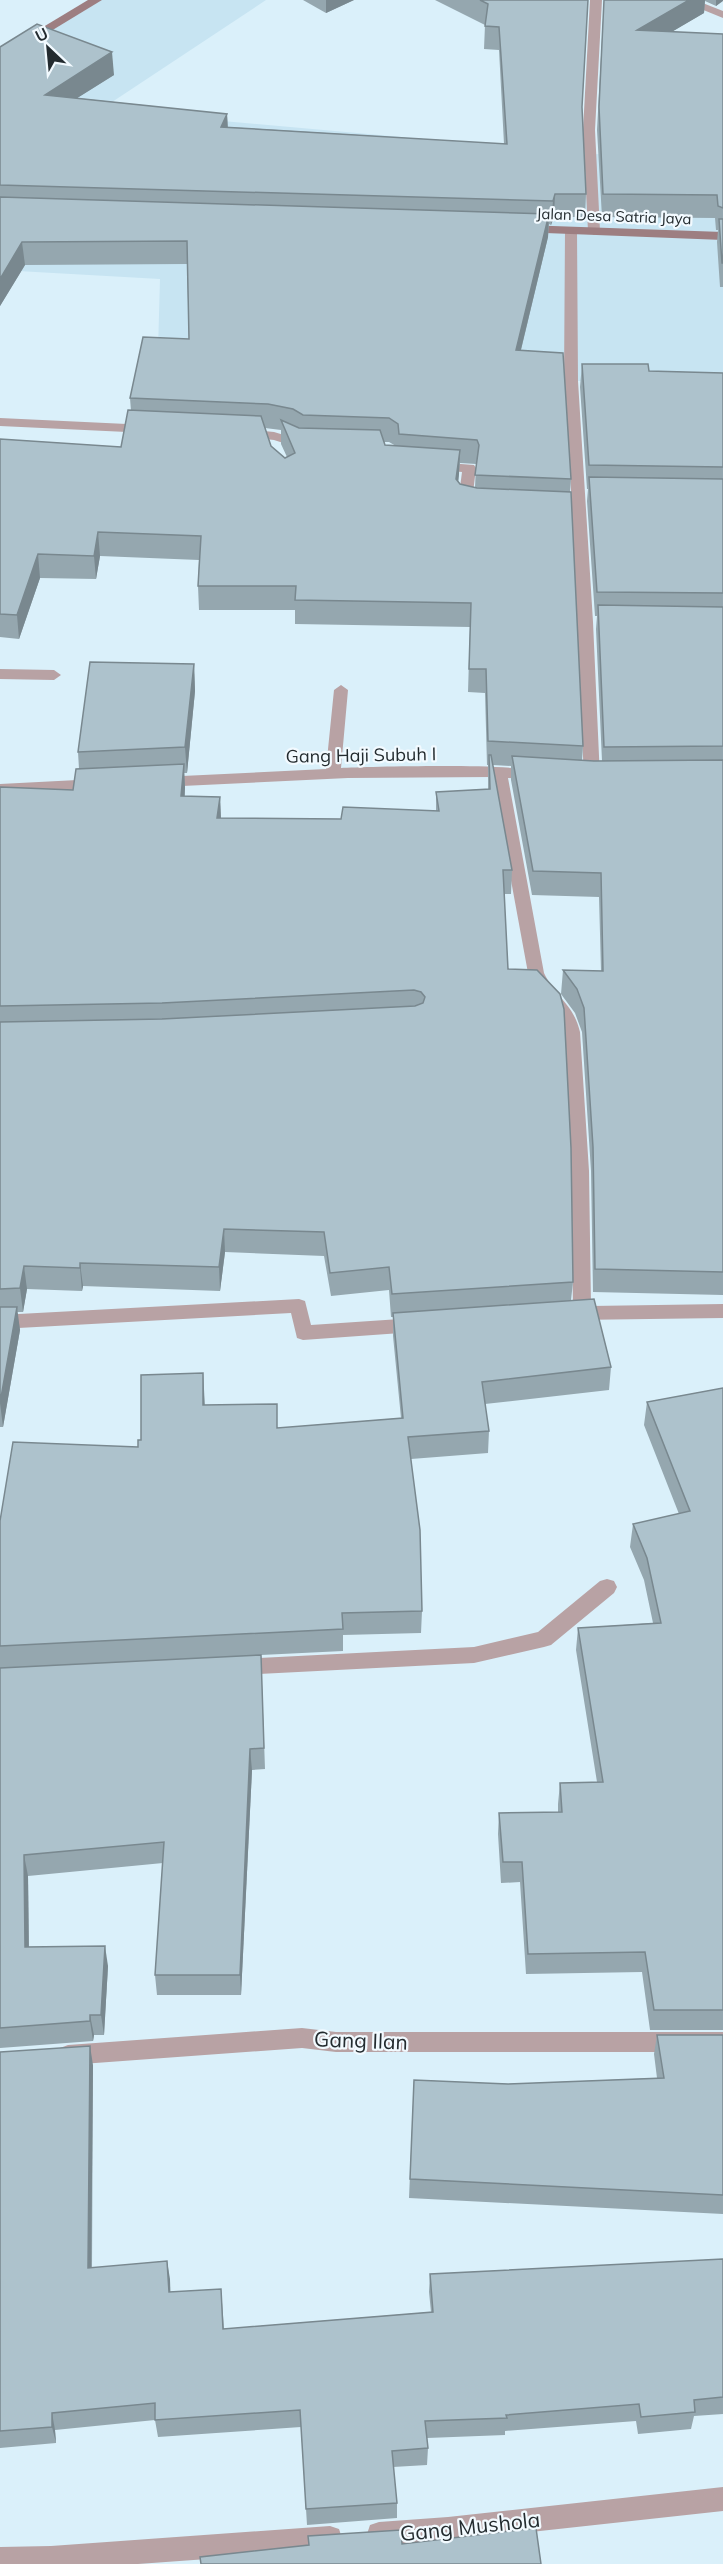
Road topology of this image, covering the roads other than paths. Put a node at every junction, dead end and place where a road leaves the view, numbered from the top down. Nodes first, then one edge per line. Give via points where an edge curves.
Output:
1 (96, 0) edge
2 (596, 0) edge
3 (685, 0) edge
4 (723, 15) edge
5 (0, 58) edge
6 (512, 229) edge
7 (571, 231) junction
8 (594, 231) junction
9 (723, 236) edge
10 (0, 422) edge
11 (164, 429) edge
12 (234, 433) edge
13 (269, 434) junction
14 (311, 445) edge
15 (273, 450) edge
16 (416, 465) edge
17 (583, 500) junction
18 (488, 507) edge
19 (534, 508) edge
20 (0, 674) edge
21 (54, 675) dead end
22 (341, 690) dead end
23 (499, 772) junction
24 (333, 774) junction
25 (546, 775) edge
26 (592, 777) edge
27 (143, 782) edge
28 (107, 784) edge
29 (0, 789) edge
30 (723, 1311) edge
31 (582, 1313) junction
32 (559, 1314) edge
33 (0, 1322) edge
34 (431, 1323) edge
35 (607, 1587) dead end
36 (223, 1668) edge
37 (723, 2042) edge
38 (53, 2056) edge
39 (723, 2499) edge
40 (0, 2559) edge

1 - 5 street
2 - 8 street via 589,130
3 - 4 street
6 - 7 street, Jalan Desa Satria Jaya
7 - 8 street, Jalan Desa Satria Jaya
7 - 17 street
8 - 9 street, Jalan Desa Satria Jaya
10 - 11 street
12 - 13 street
13 - 14 street
13 - 15 street
16 - 18 street via 469,468 465,503
17 - 19 street
17 - 26 street via 591,622
20 - 21 street
22 - 24 street
23 - 24 street, Gang Haji Subuh I
23 - 25 street, Gang Haji Subuh I
23 - 31 street via 536,973 545,992 568,1016 572,1032 580,1171
24 - 27 street, Gang Haji Subuh I
28 - 29 street
30 - 31 street
31 - 32 street
33 - 34 street via 299,1306 303,1333
35 - 36 street via 544,1639 474,1655
37 - 38 street, Gang Ilan via 336,2042 302,2038
39 - 40 street, Gang Mushola via 448,2529 51,2559

